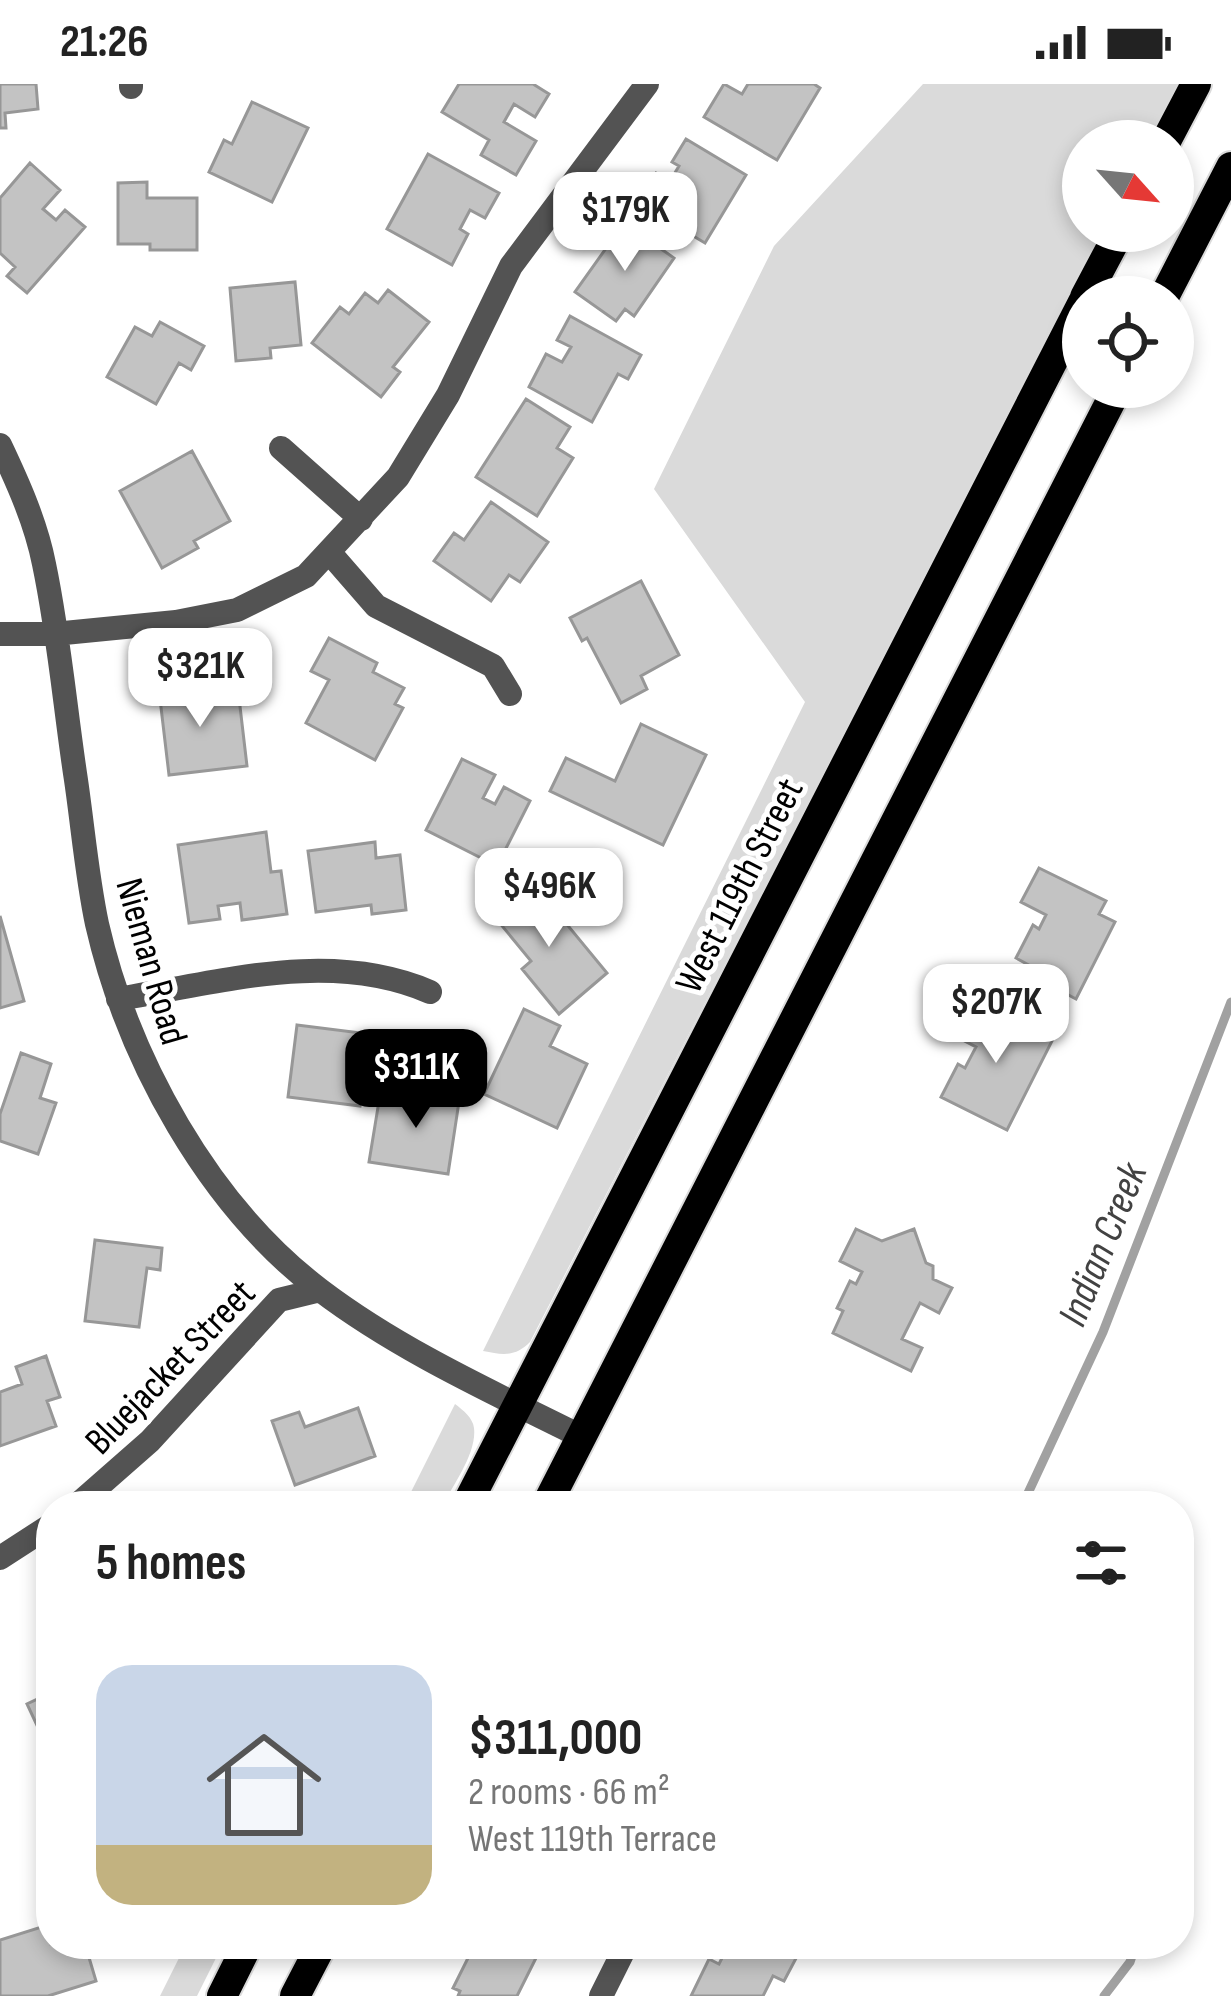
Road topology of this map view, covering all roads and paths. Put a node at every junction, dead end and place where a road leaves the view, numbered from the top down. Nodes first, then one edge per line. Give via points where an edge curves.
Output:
1 (647, 84) edge
2 (1196, 84) edge
3 (1177, 120) edge
4 (1231, 167) edge
5 (1175, 276) edge
6 (1062, 342) edge
7 (1107, 408) edge
8 (0, 445) edge
9 (281, 448) dead end
10 (361, 519) junction
11 (329, 552) junction
12 (0, 634) edge
13 (54, 634) junction
14 (509, 694) dead end
15 (430, 992) dead end
16 (118, 999) junction
17 (320, 1290) junction
18 (517, 1405) junction
19 (582, 1437) junction
20 (93, 1491) edge
21 (474, 1491) edge
22 (554, 1491) edge
23 (36, 1535) edge
24 (0, 1558) edge
25 (242, 1959) edge
26 (314, 1959) edge
27 (620, 1959) edge
28 (230, 1993) edge
29 (295, 1996) edge
30 (601, 1996) edge

1 - 10 street via 511,266 448,395 398,477
2 - 3 main road
4 - 5 main road
6 - 18 main road, West 119th Street
7 - 19 main road
8 - 13 street, Nieman Road via 44,562
9 - 10 street
10 - 11 street
11 - 13 street via 307,576 237,610
11 - 14 street via 376,606 493,666
12 - 13 street
13 - 16 street, Nieman Road via 97,922
15 - 16 street via 397,978 307,968
16 - 17 street, Nieman Road via 174,1120 268,1242
17 - 18 street, Nieman Road
17 - 20 street, Bluejacket Street via 279,1300
18 - 19 street, Nieman Road
18 - 21 main road, West 119th Street
19 - 22 main road
23 - 24 street
25 - 28 main road
26 - 29 main road
27 - 30 street

